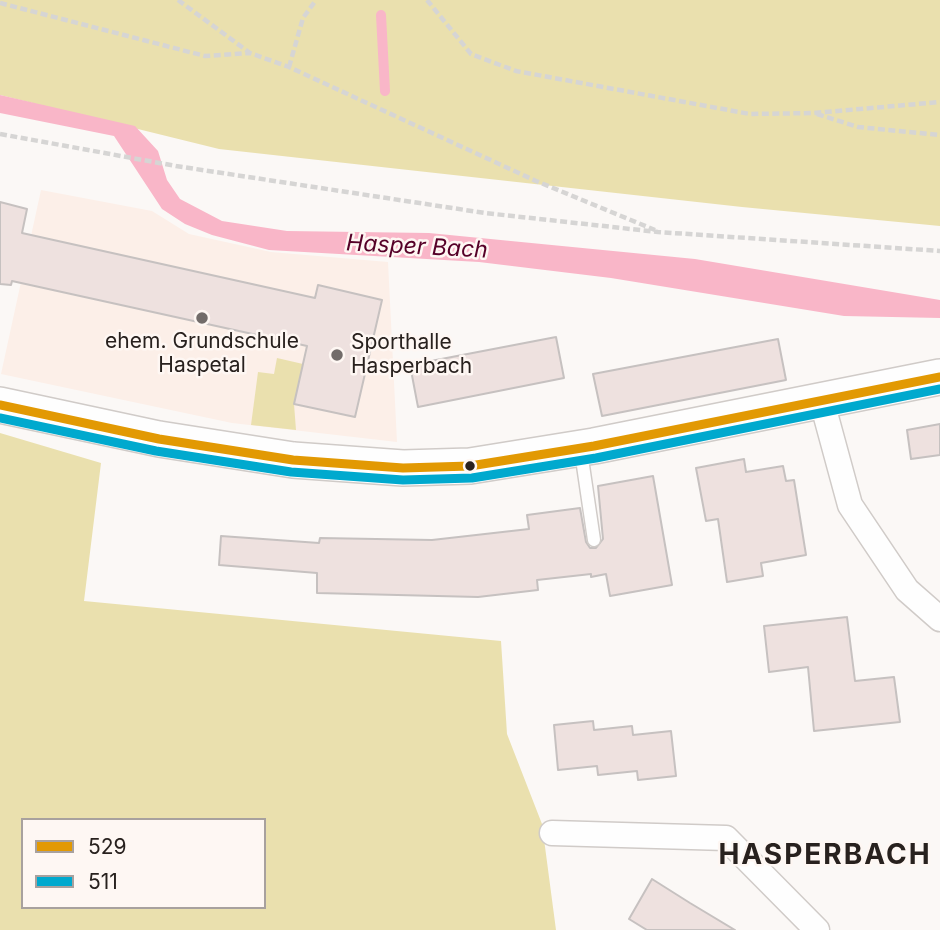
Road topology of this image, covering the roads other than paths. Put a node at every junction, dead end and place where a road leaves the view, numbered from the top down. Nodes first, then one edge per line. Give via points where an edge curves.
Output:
1 (940, 377) edge
2 (822, 402) junction
3 (0, 405) edge
4 (581, 448) junction
5 (594, 540) dead end
6 (940, 619) edge
7 (552, 834) dead end
8 (817, 930) edge

1 - 2 main road
2 - 4 main road
2 - 6 street via 850,505 907,590
3 - 4 main road via 266,456 403,468 470,466
4 - 5 lane
7 - 8 street via 726,838

